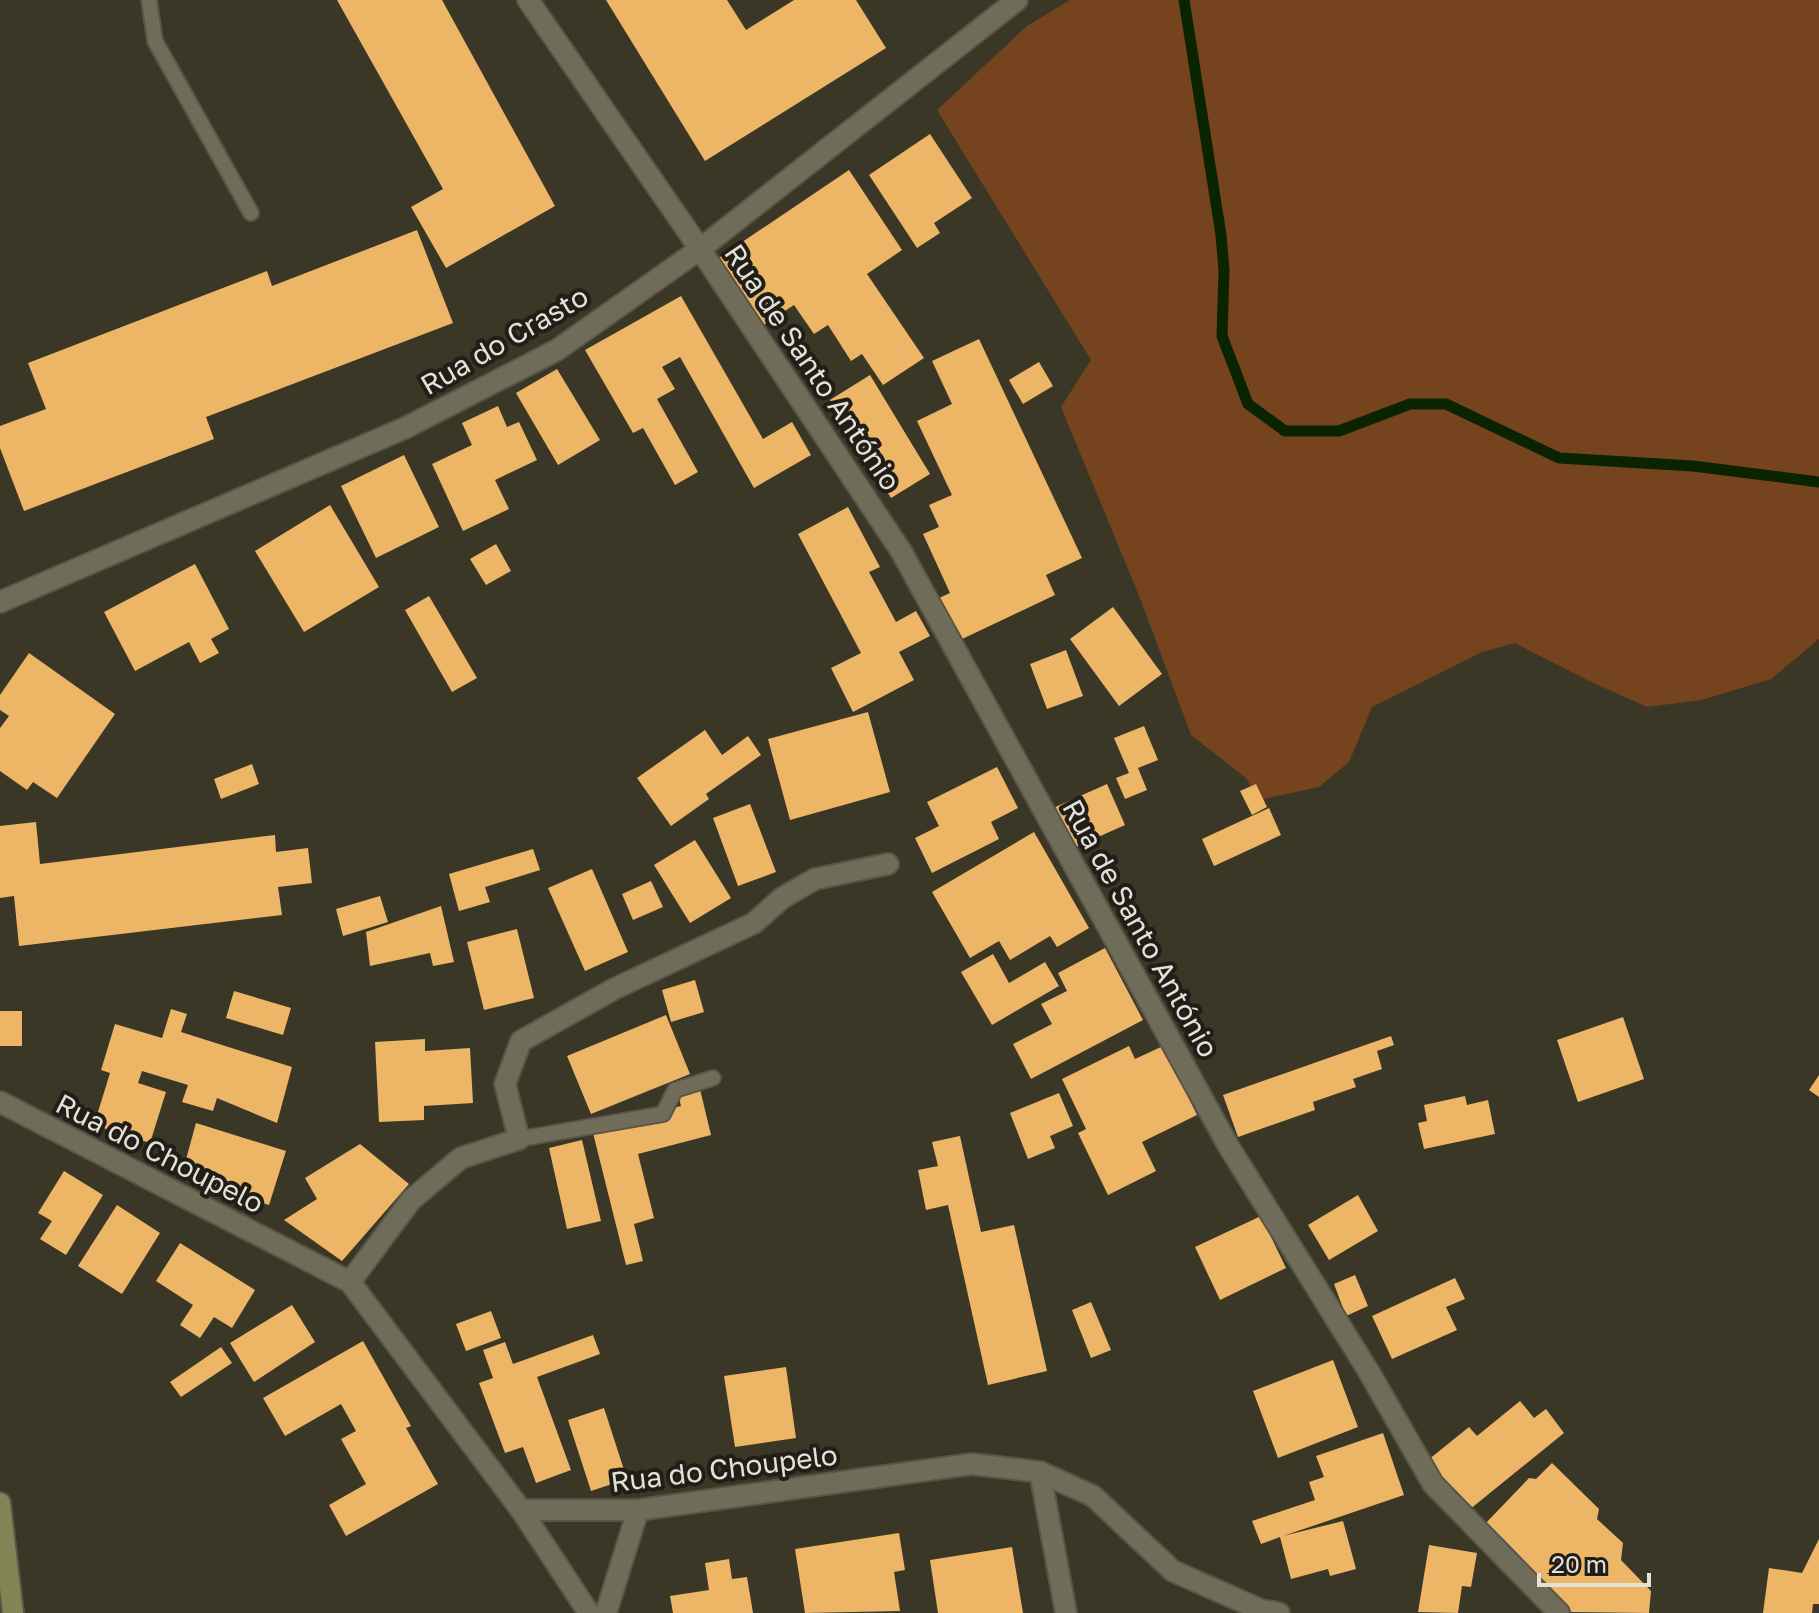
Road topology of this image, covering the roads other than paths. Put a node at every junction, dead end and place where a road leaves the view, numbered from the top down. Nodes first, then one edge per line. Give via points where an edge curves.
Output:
1 (149, 0) edge
2 (528, 0) edge
3 (1017, 0) edge
4 (251, 213) dead end
5 (700, 249) junction
6 (0, 602) edge
7 (888, 864) dead end
8 (713, 1078) dead end
9 (0, 1102) edge
10 (519, 1139) junction
11 (350, 1282) junction
12 (1040, 1472) junction
13 (0, 1503) edge
14 (521, 1510) junction
15 (638, 1510) junction
16 (13, 1613) edge
17 (589, 1613) edge
18 (606, 1613) edge
19 (1066, 1613) edge
20 (1279, 1613) edge
21 (1559, 1613) edge

1 - 4 lane via 155,41
2 - 5 street, Rua de Santo António
3 - 5 street, Rua do Crasto
5 - 6 street, Rua do Crasto via 557,350 405,428
5 - 21 street, Rua de Santo António via 901,551 1229,1147 1433,1484
7 - 10 street via 815,879 754,923 614,989 521,1041 505,1084
8 - 10 lane via 675,1090 663,1114
9 - 11 street, Rua do Choupelo
10 - 11 street via 461,1158 411,1200
11 - 14 street, Rua do Choupelo
12 - 15 street, Rua do Choupelo via 972,1464
12 - 19 street
12 - 20 street, Rua do Choupelo via 1093,1496 1173,1571
13 - 16 main road
14 - 15 street, Rua do Choupelo
14 - 17 street
15 - 18 street

